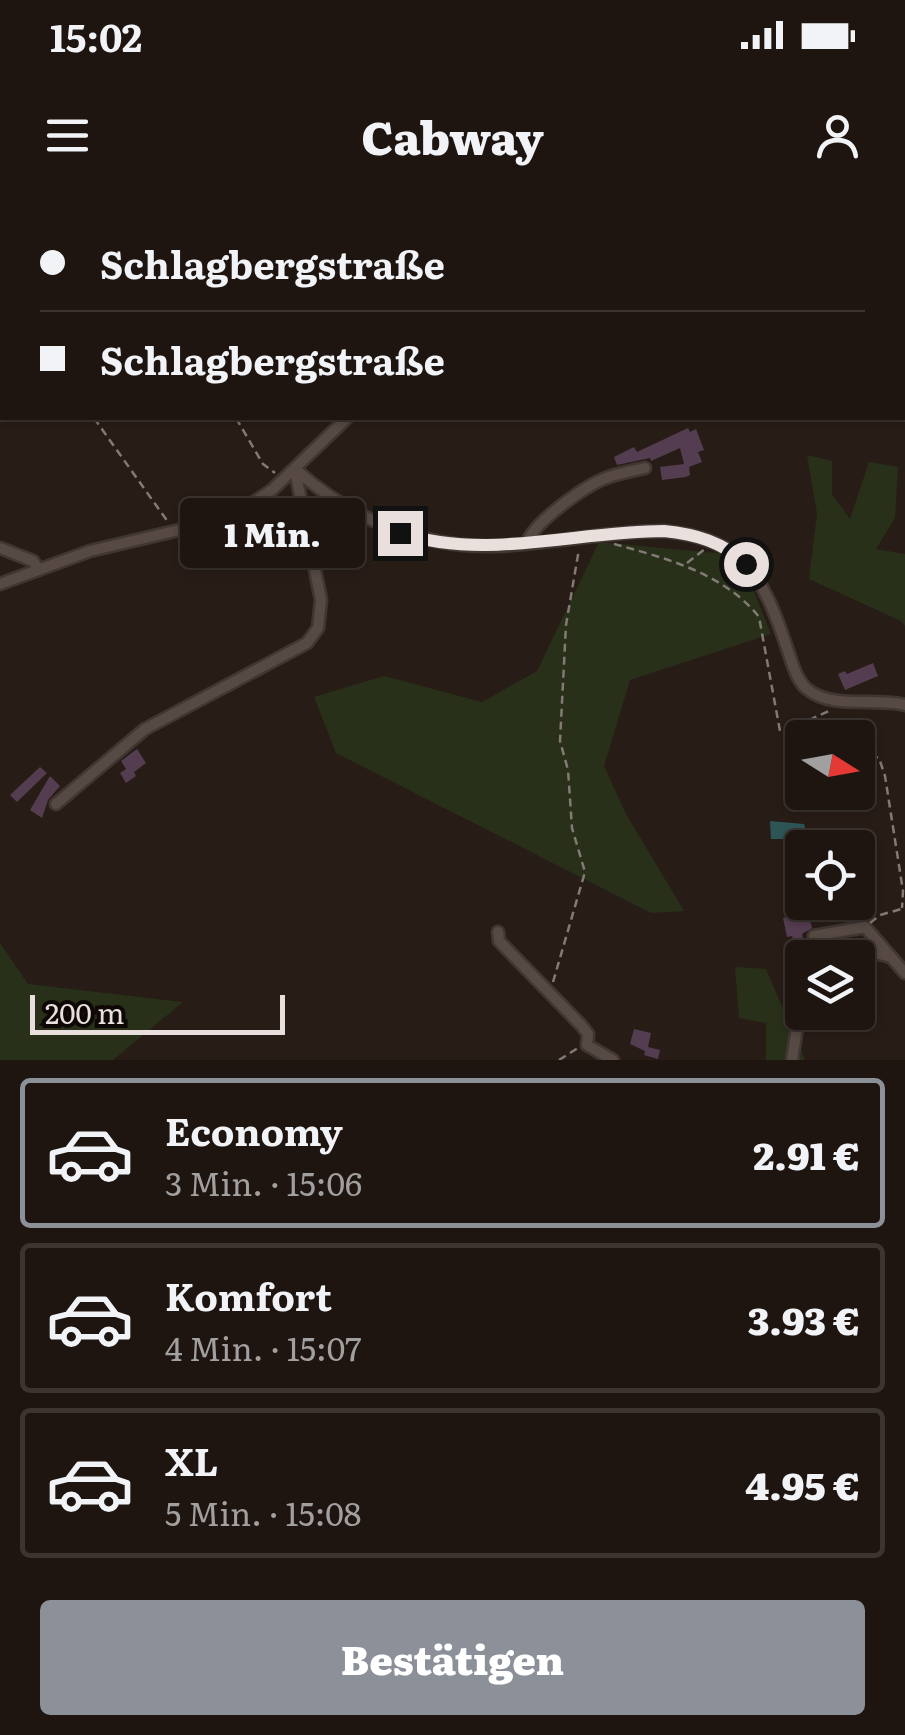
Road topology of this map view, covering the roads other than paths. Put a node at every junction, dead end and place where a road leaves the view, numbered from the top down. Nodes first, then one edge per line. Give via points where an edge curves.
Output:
1 (344, 420) edge
2 (294, 468) junction
3 (645, 468) dead end
4 (527, 543) junction
5 (0, 548) edge
6 (39, 570) junction
7 (0, 584) edge
8 (905, 705) edge
9 (56, 804) dead end
10 (498, 932) dead end
11 (814, 936) dead end
12 (875, 952) edge
13 (890, 956) junction
14 (905, 973) edge
15 (797, 1030) edge
16 (613, 1060) edge
17 (792, 1060) edge

1 - 2 street
2 - 4 street via 346,507 414,538
2 - 6 street via 243,512 216,523
2 - 9 street via 321,600 316,634 145,728
3 - 4 street via 584,490
4 - 8 street via 664,531 714,542 739,556 761,582 806,688 824,697
5 - 6 street
6 - 7 street
10 - 16 street via 499,941 588,1034 587,1044
11 - 13 street via 865,927
12 - 13 street
13 - 14 street
15 - 17 street

